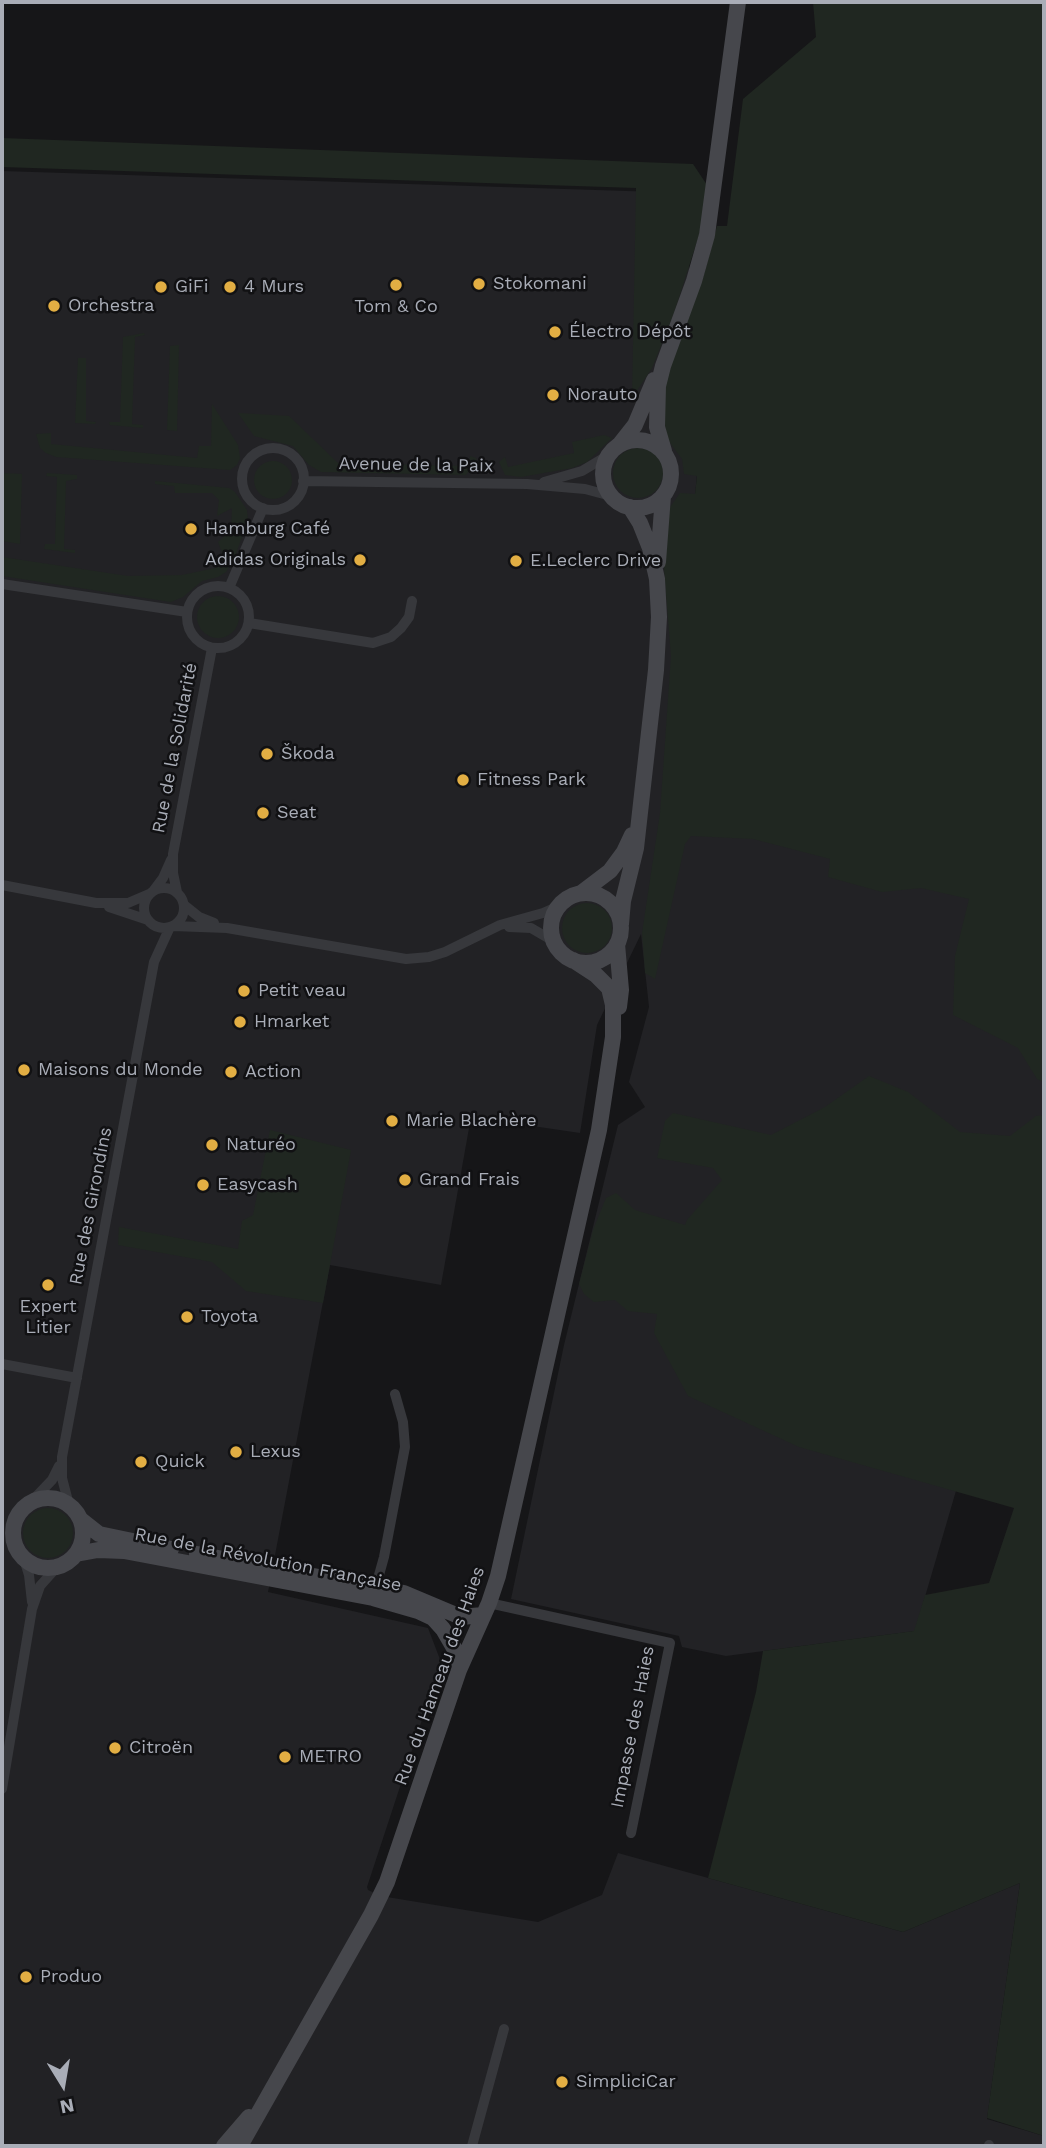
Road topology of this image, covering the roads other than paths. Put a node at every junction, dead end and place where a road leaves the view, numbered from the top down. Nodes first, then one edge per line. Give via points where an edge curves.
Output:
1 (738, 2) edge
2 (663, 366) junction
3 (620, 444) junction
4 (664, 451) junction
5 (607, 457) junction
6 (303, 481) junction
7 (527, 484) junction
8 (611, 496) junction
9 (663, 496) junction
10 (263, 508) junction
11 (630, 508) junction
12 (657, 579) junction
13 (2, 584) edge
14 (229, 588) junction
15 (412, 601) dead end
16 (187, 612) junction
17 (249, 623) junction
18 (212, 648) junction
19 (638, 813) junction
20 (173, 854) junction
21 (2, 886) edge
22 (151, 892) junction
23 (177, 892) junction
24 (581, 893) junction
25 (96, 903) junction
26 (184, 905) junction
27 (559, 906) junction
28 (150, 922) junction
29 (621, 924) junction
30 (171, 926) junction
31 (228, 928) junction
32 (480, 936) junction
33 (555, 942) junction
34 (617, 944) junction
35 (573, 960) junction
36 (154, 962) junction
37 (613, 1034) junction
38 (2, 1364) edge
39 (77, 1378) junction
40 (395, 1394) dead end
41 (62, 1457) junction
42 (69, 1505) junction
43 (26, 1506) junction
44 (2, 1515) edge
45 (80, 1519) junction
46 (2, 1534) edge
47 (15, 1545) junction
48 (76, 1554) junction
49 (24, 1559) junction
50 (57, 1567) junction
51 (371, 1592) junction
52 (32, 1609) junction
53 (486, 1609) junction
54 (459, 1670) junction
55 (2, 1789) edge
56 (631, 1833) dead end
57 (504, 2029) dead end
58 (267, 2097) junction
59 (224, 2146) edge
60 (240, 2146) edge
61 (472, 2146) edge

1 - 2 street via 707,235
2 - 3 street via 635,425
2 - 4 street via 657,421
3 - 4 street via 646,440
3 - 5 street
4 - 9 street via 672,472
5 - 7 street, Avenue de la Paix via 582,471
5 - 8 street via 604,484
6 - 7 street, Avenue de la Paix
6 - 10 street via 290,505
6 - 10 street via 298,462 287,452 271,449 256,453 244,468 243,483 250,500
7 - 8 street, Avenue de la Paix
8 - 11 street
9 - 11 street via 648,506
9 - 12 street
10 - 14 street
11 - 12 street via 647,539
12 - 19 street via 658,644
13 - 16 street
14 - 16 street via 204,590
14 - 17 street via 245,602
15 - 17 street via 409,617 397,633 373,643
16 - 18 street via 194,637
17 - 18 street via 236,643
18 - 20 street, Rue de la Solidarité
19 - 24 street via 620,858
19 - 29 street
20 - 22 street, Rue de la Solidarité
20 - 23 street, Rue de la Solidarité
21 - 25 street
22 - 23 street via 166,888
22 - 25 street via 128,903
22 - 28 street via 144,909
23 - 26 street
24 - 27 street
24 - 29 street via 609,901
25 - 28 street
26 - 30 street via 182,918
26 - 31 street via 199,918
27 - 32 street
27 - 33 street via 552,921
28 - 30 street via 161,928
28 - 36 street, Rue des Girondins
29 - 34 street
30 - 31 street
30 - 36 street, Rue des Girondins
31 - 32 street via 406,959 429,957
32 - 33 street via 526,926
33 - 35 street
34 - 35 street via 598,961
34 - 37 street, Rue du Hameau des Haies via 621,998
35 - 37 street, Rue du Hameau des Haies via 609,988
36 - 39 street, Rue des Girondins
37 - 53 street, Rue du Hameau des Haies via 599,1130 498,1576
38 - 39 street
39 - 41 street, Rue des Girondins
40 - 51 street via 405,1447
41 - 42 street, Rue des Girondins
41 - 43 street, Rue des Girondins via 56,1474
42 - 43 street via 49,1498
42 - 45 street
43 - 44 street
43 - 47 street via 13,1529
45 - 48 street via 83,1535
45 - 51 street, Rue de la Révolution Française via 106,1536
46 - 47 street
47 - 49 street
48 - 50 street
48 - 51 street, Rue de la Révolution Française via 124,1551
49 - 50 street via 41,1568
49 - 52 street
50 - 52 street via 40,1586
51 - 53 street via 418,1598 461,1617
51 - 54 street, Rue de la Révolution Française via 433,1618 451,1642
52 - 55 street
53 - 54 street, Rue du Hameau des Haies
53 - 56 street, Impasse des Haies via 670,1643
54 - 58 street, Rue du Hameau des Haies via 387,1882
57 - 61 street
58 - 59 street, Rue du Hameau des Haies
58 - 60 street, Rue du Hameau des Haies

